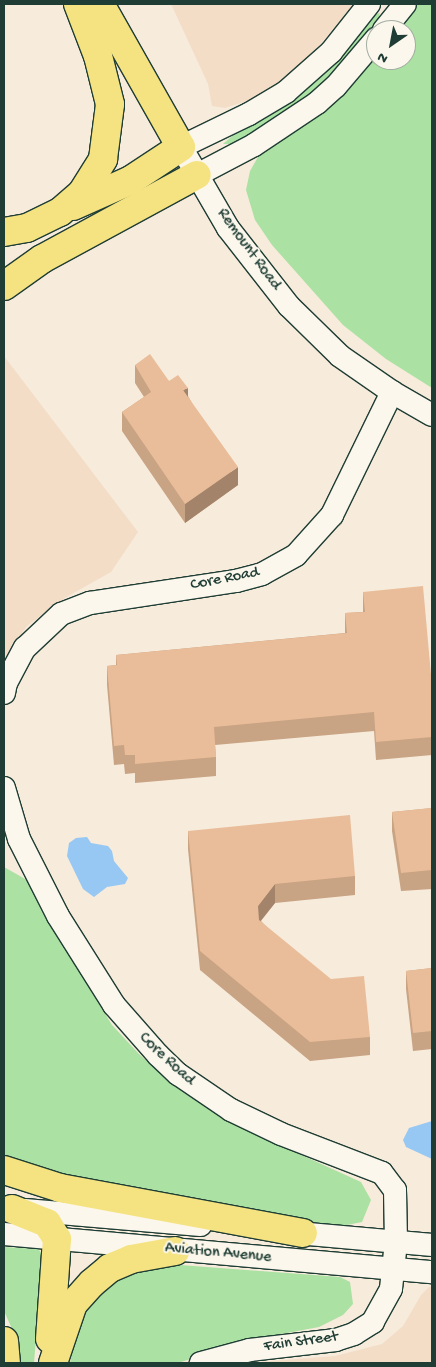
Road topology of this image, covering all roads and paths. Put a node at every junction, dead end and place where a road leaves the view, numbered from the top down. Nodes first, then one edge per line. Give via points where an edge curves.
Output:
1 (369, 4) edge
2 (401, 5) edge
3 (94, 6) edge
4 (391, 20) edge
5 (366, 52) edge
6 (181, 147) junction
7 (197, 175) junction
8 (60, 212) junction
9 (4, 232) edge
10 (4, 286) edge
11 (392, 392) junction
12 (432, 415) edge
13 (4, 693) edge
14 (4, 788) edge
15 (4, 1170) edge
16 (7, 1217) edge
17 (303, 1233) junction
18 (57, 1240) junction
19 (396, 1242) junction
20 (432, 1245) edge
21 (175, 1251) junction
22 (394, 1269) junction
23 (432, 1272) edge
24 (4, 1341) edge
25 (6, 1363) edge
26 (52, 1363) edge
27 (201, 1363) edge

1 - 6 street via 331,52 286,92
2 - 4 street
3 - 6 main road, Remount Road
3 - 8 main road via 98,56 110,104 109,134 103,159 82,193
5 - 7 street via 336,86 316,103 254,145
6 - 7 street, Remount Road
6 - 8 main road via 131,180
7 - 10 main road via 42,260
7 - 11 street, Remount Road via 228,228 289,306 340,356
8 - 9 main road via 27,228
11 - 12 street, Remount Road
11 - 13 street, Core Road via 332,516 296,555 254,577 90,603 62,614 48,623 25,648
14 - 19 street, Core Road via 19,839 58,916 114,1005 133,1029 178,1074 231,1110 257,1124 370,1167 388,1177 393,1183 397,1203
15 - 17 main road via 60,1188
16 - 17 street, Aviation Avenue
16 - 18 main road via 47,1223
17 - 19 street, Aviation Avenue
18 - 21 street, Aviation Avenue
18 - 26 main road
19 - 20 street, Aviation Avenue
19 - 22 street, Fain Street
21 - 22 street, Aviation Avenue
21 - 26 main road via 131,1258 110,1268 92,1283 73,1304
22 - 23 street, Aviation Avenue
22 - 27 street, Fain Street via 388,1300 373,1322 354,1334 336,1340 250,1350
24 - 25 main road

